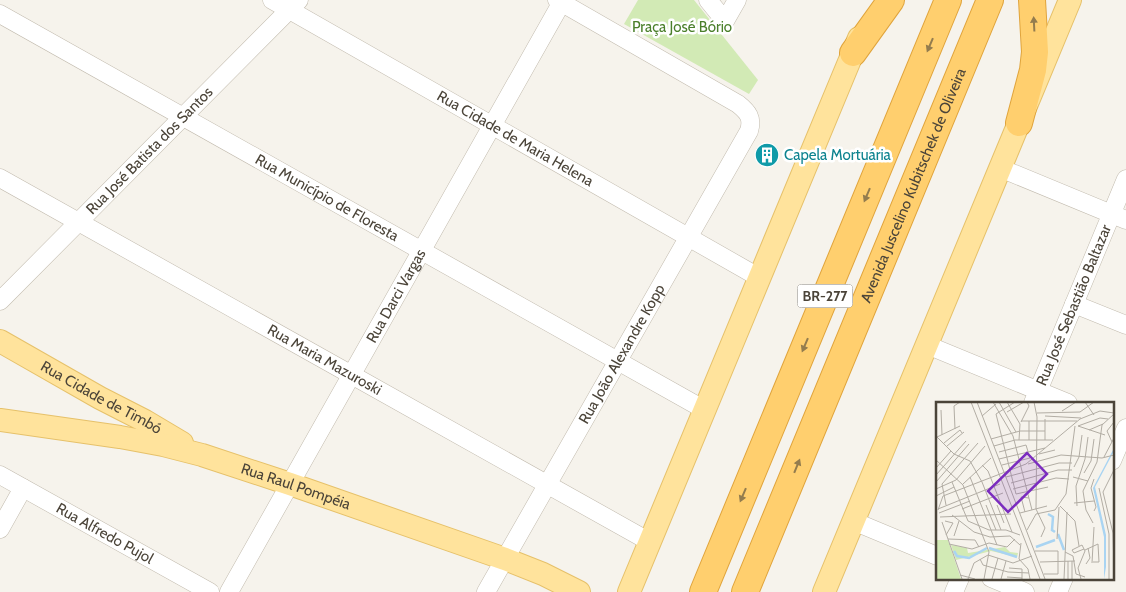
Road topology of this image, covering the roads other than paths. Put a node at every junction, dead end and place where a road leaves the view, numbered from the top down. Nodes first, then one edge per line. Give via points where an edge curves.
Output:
1 (272, 0) edge
2 (708, 0) edge
3 (737, 0) edge
4 (875, 0) edge
5 (891, 0) edge
6 (948, 0) edge
7 (990, 0) edge
8 (1032, 0) edge
9 (1070, 0) edge
10 (560, 1) edge
11 (294, 5) edge
12 (0, 14) edge
13 (853, 53) junction
14 (183, 117) junction
15 (1019, 124) junction
16 (492, 125) junction
17 (1000, 168) junction
18 (0, 178) edge
19 (1126, 179) edge
20 (1119, 217) edge
21 (78, 222) junction
22 (689, 237) junction
23 (421, 251) junction
24 (760, 278) junction
25 (0, 301) edge
26 (1074, 304) junction
27 (1126, 325) edge
28 (0, 341) edge
29 (927, 345) junction
30 (618, 361) junction
31 (352, 374) junction
32 (1035, 397) edge
33 (100, 398) junction
34 (1062, 402) edge
35 (705, 410) junction
36 (0, 420) edge
37 (145, 421) junction
38 (1114, 422) edge
39 (1126, 427) edge
40 (126, 438) junction
41 (202, 455) junction
42 (1114, 456) edge
43 (0, 475) edge
44 (290, 484) junction
45 (548, 484) junction
46 (23, 488) junction
47 (853, 521) junction
48 (0, 529) edge
49 (650, 542) junction
50 (936, 556) edge
51 (505, 559) junction
52 (959, 580) edge
53 (996, 580) edge
54 (1063, 580) edge
55 (210, 592) edge
56 (229, 592) edge
57 (486, 592) edge
58 (579, 592) edge
59 (629, 592) edge
60 (702, 592) edge
61 (745, 592) edge
62 (824, 592) edge
63 (954, 592) edge
64 (1025, 592) edge
65 (1058, 592) edge

1 - 11 street, Rua Cidade de Maria Helena
2 - 3 street via 725,21
4 - 13 main road
5 - 13 highway
6 -> 60 highway, BR-277
61 -> 7 highway, Avenida Juscelino Kubitschek de Oliveira / BR-277
15 -> 8 highway via 1035,52
9 - 15 main road
10 - 16 street, Rua Darci Vargas
10 - 22 street, Rua João Alexandre Kopp via 738,104 750,116 749,131
11 - 14 street, Rua José Batista dos Santos
11 - 16 street, Rua Cidade de Maria Helena
12 - 14 street, Rua Município de Floresta
13 - 24 main road
14 - 21 street, Rua José Batista dos Santos
14 - 23 street, Rua Município de Floresta
15 - 17 main road
16 - 22 street, Rua Cidade de Maria Helena
16 - 23 street, Rua Darci Vargas
17 - 20 street
17 - 29 main road
18 - 21 street, Rua Maria Mazuroski
19 - 20 street, Rua José Sebastião Baltazar
20 - 26 street, Rua José Sebastião Baltazar
21 - 25 street, Rua José Batista dos Santos
21 - 31 street, Rua Maria Mazuroski
22 - 24 street, Rua Cidade de Maria Helena
22 - 30 street, Rua João Alexandre Kopp
23 - 30 street, Rua Município de Floresta
23 - 31 street, Rua Darci Vargas
24 - 35 main road
26 - 27 street
26 - 32 street, Rua José Sebastião Baltazar
28 - 33 main road, Rua Cidade de Timbó
29 - 32 street
29 - 47 main road
30 - 35 street, Rua Município de Floresta
30 - 45 street, Rua João Alexandre Kopp
31 - 44 street, Rua Darci Vargas
31 - 45 street, Rua Maria Mazuroski
32 - 34 street
33 - 37 main road, Rua Cidade de Timbó
33 - 40 main road
35 - 49 main road
36 - 40 main road, Rua Raul Pompéia
37 - 40 main road via 143,433 138,438
37 - 41 main road, Rua Cidade de Timbó
38 - 39 street
39 - 42 street
40 - 41 main road, Rua Raul Pompéia
41 - 44 main road, Rua Raul Pompéia
43 - 46 street, Rua Alfredo Pujol
44 - 51 main road, Rua Raul Pompéia
44 - 56 street, Rua Darci Vargas
45 - 49 street, Rua Maria Mazuroski
45 - 51 street, Rua João Alexandre Kopp
46 - 48 street
46 - 55 street, Rua Alfredo Pujol
47 - 50 street
47 - 62 main road
49 - 59 main road
51 - 57 street, Rua João Alexandre Kopp
51 - 58 main road, Rua Raul Pompéia
52 - 63 street
53 - 64 street
54 - 65 street

